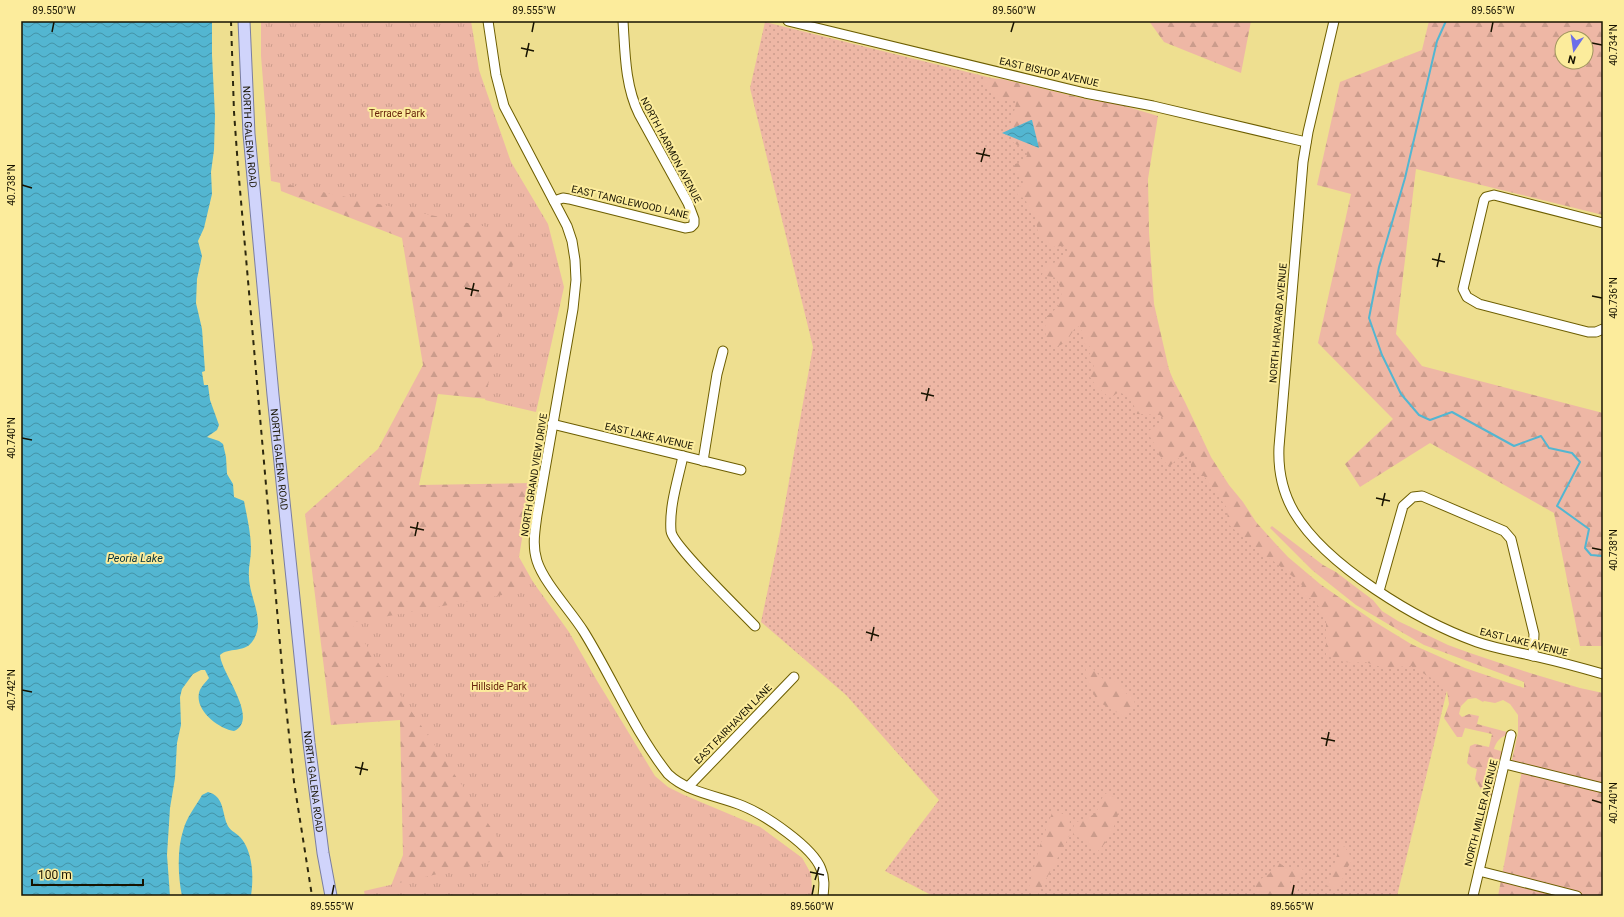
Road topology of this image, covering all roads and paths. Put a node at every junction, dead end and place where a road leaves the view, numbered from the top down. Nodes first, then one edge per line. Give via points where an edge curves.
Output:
1 (244, 21) edge
2 (488, 21) edge
3 (622, 21) edge
4 (788, 21) edge
5 (1334, 21) edge
6 (1306, 142) junction
7 (554, 201) junction
8 (694, 217) joint
9 (1603, 223) edge
10 (1603, 329) edge
11 (723, 352) dead end
12 (552, 424) junction
13 (683, 456) junction
14 (704, 461) junction
15 (740, 470) dead end
16 (1379, 591) junction
17 (756, 626) dead end
18 (1533, 656) junction
19 (1603, 674) edge
20 (794, 677) dead end
21 (1511, 735) dead end
22 (1505, 764) junction
23 (688, 787) junction
24 (1603, 788) edge
25 (1478, 871) junction
26 (331, 896) edge
27 (823, 896) edge
28 (1472, 896) edge
29 (1577, 896) edge

1 - 26 main road, NORTH GALENA ROAD via 249,134 272,395 309,743
2 - 7 street, NORTH GRAND VIEW DRIVE via 496,75 504,106
3 - 8 street, NORTH HARMON AVENUE via 632,99
4 - 6 street, EAST BISHOP AVENUE via 1078,91
5 - 6 street, NORTH HARVARD AVENUE
6 - 16 street, NORTH HARVARD AVENUE via 1280,426 1280,467 1291,506 1306,528 1335,557
7 - 8 street, EAST TANGLEWOOD LANE via 570,199 685,228 694,225
7 - 12 street, NORTH GRAND VIEW DRIVE via 570,236 575,255 576,275 573,308
9 - 10 street via 1490,195 1485,198 1464,286 1466,296 1479,304 1584,331 1596,332
11 - 14 street via 717,374
12 - 13 street, EAST LAKE AVENUE
12 - 23 street, NORTH GRAND VIEW DRIVE via 537,515 534,544 537,561 584,632 661,764 673,779
13 - 14 street, EAST LAKE AVENUE
13 - 17 street via 673,498 671,532 684,552
14 - 15 street, EAST LAKE AVENUE
16 - 18 street, EAST LAKE AVENUE via 1420,616 1463,636
16 - 18 street via 1403,506 1416,496 1437,502 1506,533 1511,539 1534,634
18 - 19 street, EAST LAKE AVENUE
20 - 23 street, EAST FAIRHAVEN LANE
21 - 22 street, NORTH MILLER AVENUE
22 - 24 street
22 - 25 street, NORTH MILLER AVENUE
23 - 27 street, NORTH GRAND VIEW DRIVE via 753,811 790,835 821,867 824,878
25 - 28 street, NORTH MILLER AVENUE
25 - 29 street

